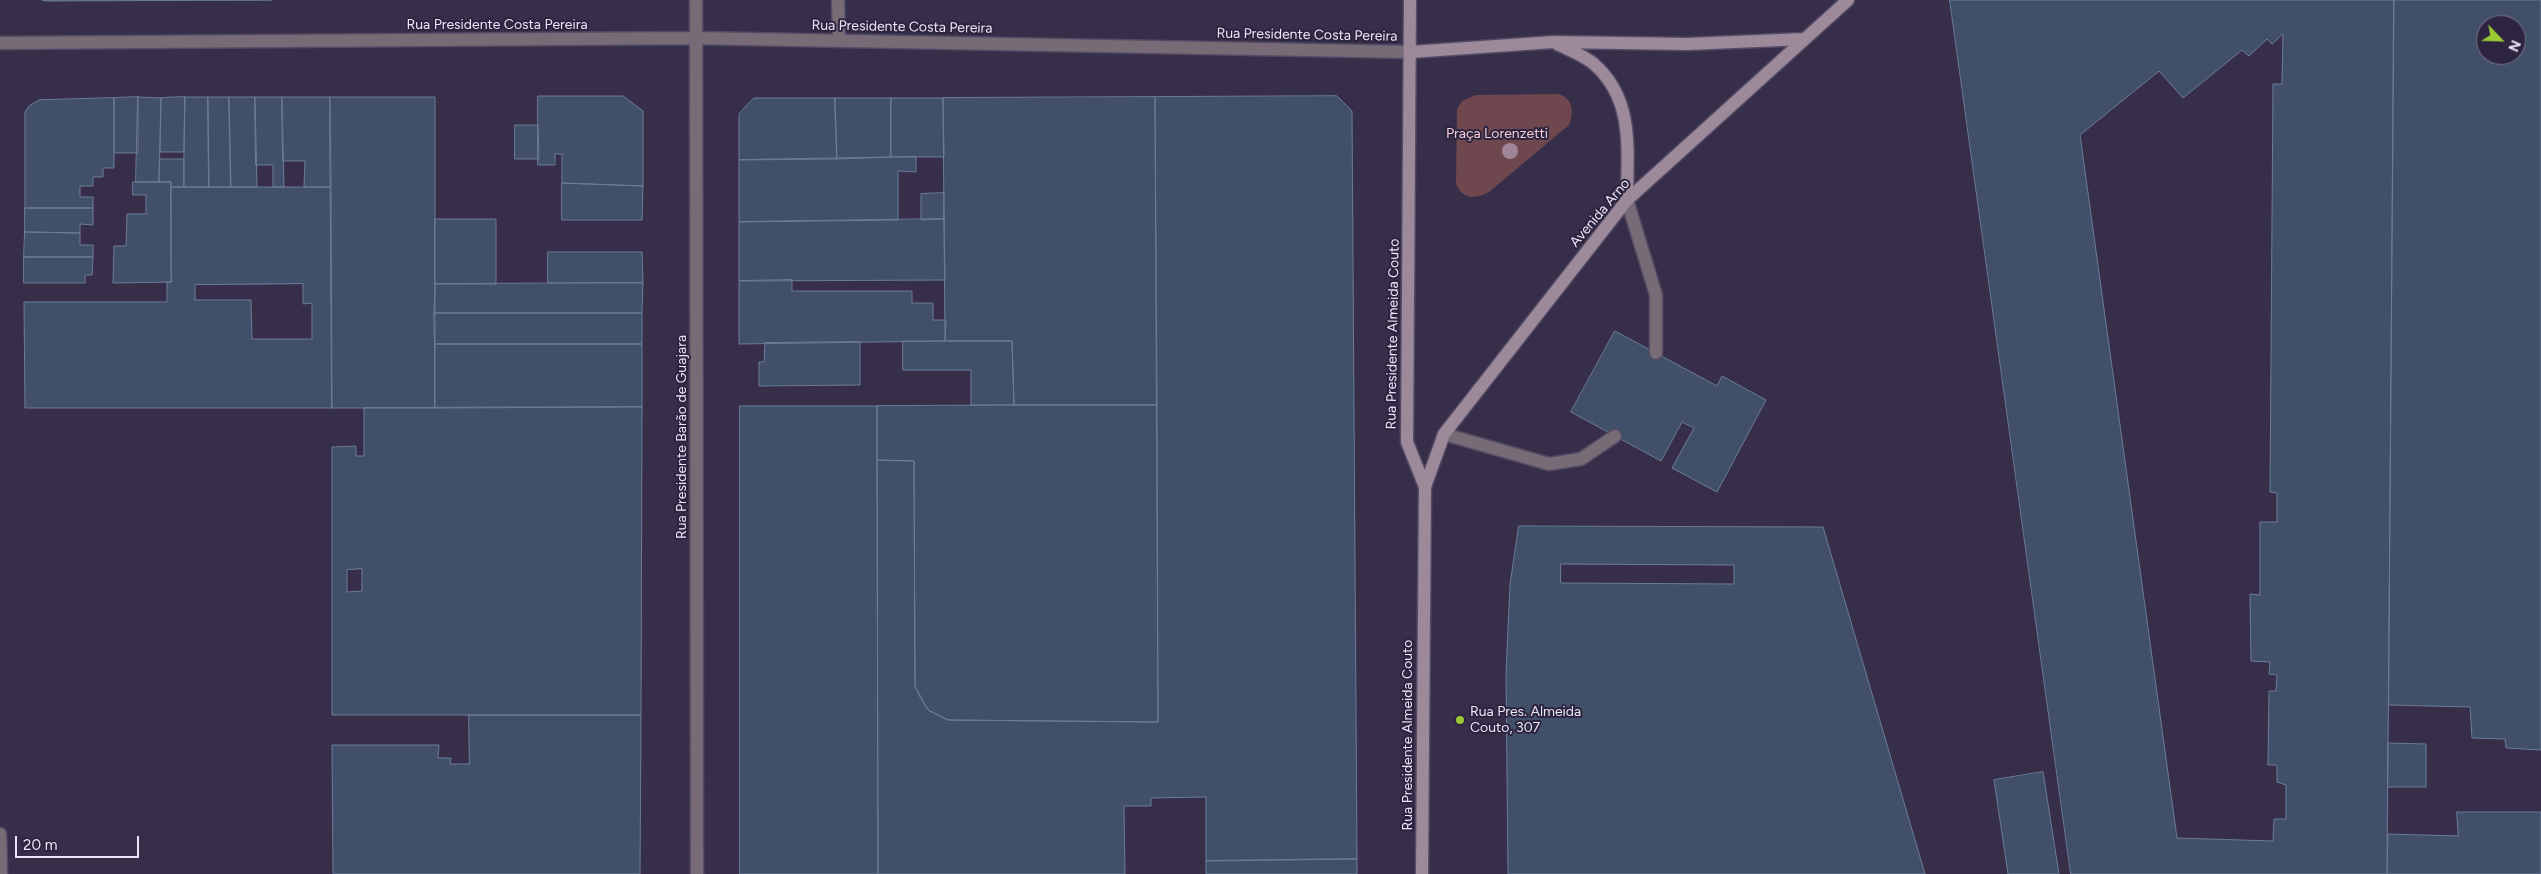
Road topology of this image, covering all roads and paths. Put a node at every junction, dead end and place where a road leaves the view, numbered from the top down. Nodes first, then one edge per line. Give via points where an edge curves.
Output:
1 (696, 0) edge
2 (838, 0) edge
3 (1410, 0) edge
4 (1848, 0) edge
5 (696, 38) junction
6 (1804, 39) junction
7 (839, 41) junction
8 (1553, 42) junction
9 (0, 43) edge
10 (1411, 52) junction
11 (1627, 200) junction
12 (1656, 353) dead end
13 (1444, 434) junction
14 (1615, 436) dead end
15 (1425, 487) junction
16 (0, 834) edge
17 (1, 874) edge
18 (697, 874) edge
19 (1422, 874) edge

1 - 5 street, Rua Presidente Barão de Guajara
2 - 7 street
3 - 10 main road, Rua Presidente Almeida Couto
4 - 6 main road, Avenida Arno
5 - 7 street, Rua Presidente Costa Pereira
5 - 9 street, Rua Presidente Costa Pereira
5 - 18 street, Rua Presidente Barão de Guajara
6 - 8 main road, Rua Presidente Costa Pereira via 1688,44
6 - 11 main road, Avenida Arno
7 - 10 street, Rua Presidente Costa Pereira
8 - 10 main road, Rua Presidente Costa Pereira
8 - 11 main road via 1593,63 1611,82 1622,103 1627,141
10 - 15 main road, Rua Presidente Almeida Couto via 1407,442
11 - 12 street via 1656,295
11 - 13 main road, Avenida Arno
13 - 14 street via 1548,464 1581,459
13 - 15 main road, Avenida Arno
15 - 19 main road, Rua Presidente Almeida Couto
16 - 17 street

